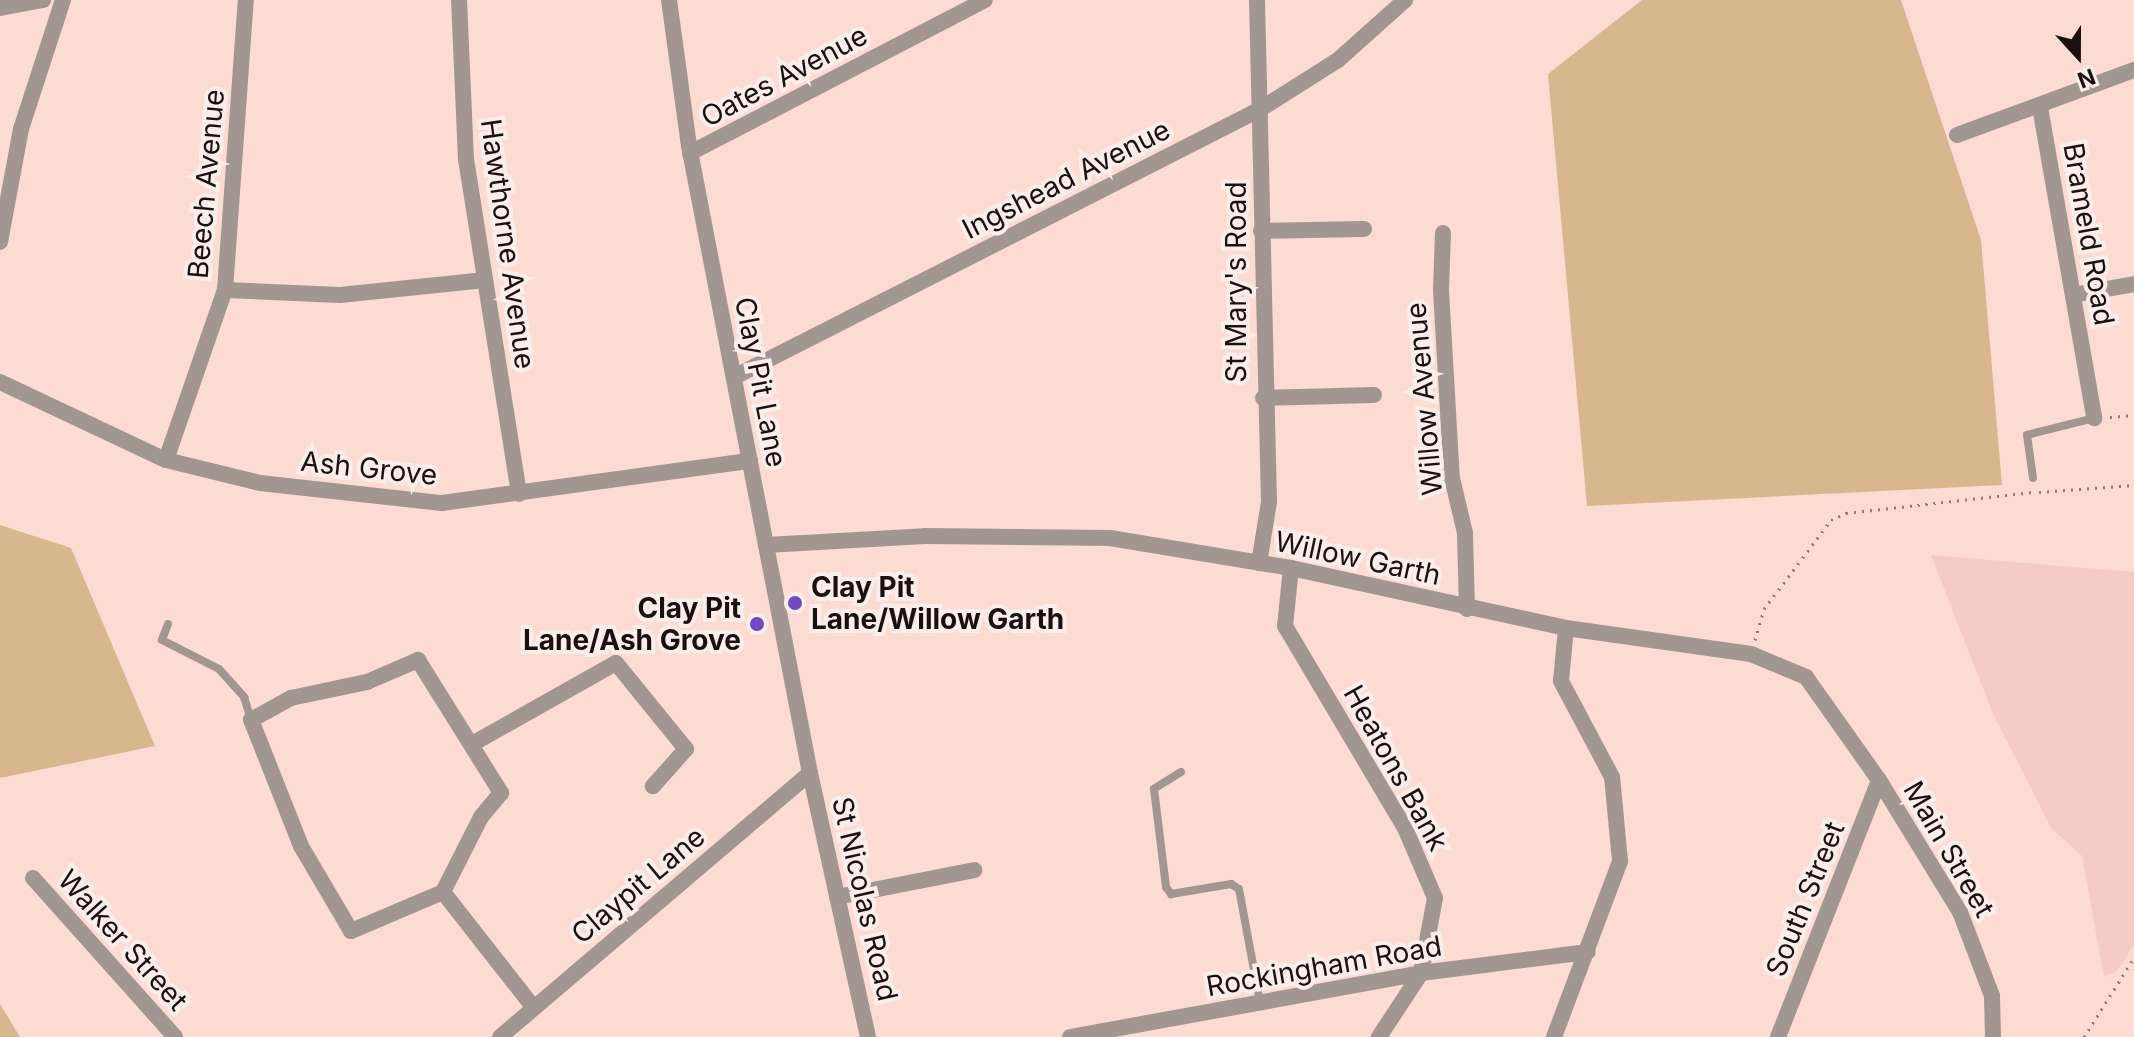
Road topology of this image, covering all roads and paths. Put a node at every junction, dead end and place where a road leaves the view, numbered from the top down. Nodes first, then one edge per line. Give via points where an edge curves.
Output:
1 (43, 0) edge
2 (63, 0) edge
3 (246, 0) edge
4 (459, 0) edge
5 (669, 0) edge
6 (985, 0) edge
7 (1257, 0) edge
8 (1405, 0) edge
9 (0, 8) edge
10 (2134, 70) edge
11 (2040, 107) junction
12 (1259, 110) junction
13 (1957, 135) dead end
14 (690, 153) junction
15 (1364, 229) dead end
16 (1261, 231) junction
17 (1443, 233) dead end
18 (0, 242) edge
19 (485, 280) junction
20 (2134, 284) edge
21 (225, 290) junction
22 (2073, 295) junction
23 (734, 377) junction
24 (0, 382) edge
25 (1374, 395) dead end
26 (1263, 398) junction
27 (2134, 415) edge
28 (2094, 418) junction
29 (166, 460) junction
30 (750, 461) junction
31 (2033, 478) joint
32 (2134, 485) edge
33 (2035, 492) junction
34 (519, 494) junction
35 (766, 545) junction
36 (1259, 563) junction
37 (1291, 568) junction
38 (1467, 609) junction
39 (168, 624) dead end
40 (1566, 628) junction
41 (1751, 654) junction
42 (251, 720) junction
43 (472, 744) junction
44 (1181, 772) dead end
45 (810, 773) junction
46 (1879, 780) junction
47 (653, 786) dead end
48 (974, 870) dead end
49 (33, 878) dead end
50 (443, 892) junction
51 (837, 897) junction
52 (1588, 952) junction
53 (2134, 958) edge
54 (1421, 973) junction
55 (1260, 1003) junction
56 (534, 1008) junction
57 (867, 1030) edge
58 (170, 1035) edge
59 (500, 1037) edge
60 (851, 1037) edge
61 (1070, 1037) edge
62 (1379, 1037) edge
63 (1554, 1037) edge
64 (1778, 1037) edge
65 (1993, 1037) edge
66 (2084, 1037) edge

1 - 9 street
2 - 18 street via 21,129
3 - 21 street, Beech Avenue
4 - 19 street, Hawthorne Avenue via 466,159
5 - 14 street, Clay Pit Lane
6 - 14 street, Oates Avenue
7 - 12 street, St Mary's Road
8 - 12 street, Ingshead Avenue via 1338,60
10 - 11 street
11 - 13 street
11 - 22 street, Brameld Road
12 - 16 street, St Mary's Road
12 - 23 street, Ingshead Avenue
14 - 23 street, Clay Pit Lane
15 - 16 street
16 - 26 street, St Mary's Road
17 - 38 street, Willow Avenue via 1441,290 1452,478 1465,533
19 - 21 street via 340,295
19 - 34 street, Hawthorne Avenue
20 - 22 street
21 - 29 street, Beech Avenue
22 - 28 street, Brameld Road
23 - 30 street, Clay Pit Lane
24 - 29 street, Ash Grove
25 - 26 street
26 - 36 street, St Mary's Road via 1269,502
27 - 28 path
28 - 31 lane via 2027,435
29 - 34 street, Ash Grove via 260,483 442,503
30 - 34 street, Ash Grove
30 - 35 street, Clay Pit Lane
31 - 33 path
32 - 33 path
33 - 41 path via 1846,513 1831,520 1764,609
35 - 36 street, Willow Garth via 925,536 1110,538
35 - 45 street, Clay Pit Lane
36 - 37 street, Willow Garth
37 - 38 street, Willow Garth
37 - 54 street, Heatons Bank via 1285,626 1405,828 1435,898
38 - 40 street, Willow Garth
39 - 42 lane via 162,640 219,669 244,697
40 - 41 street, Willow Garth
40 - 52 street via 1561,681 1612,777 1620,861
41 - 46 street, Willow Garth via 1806,677
42 - 43 street via 291,698 367,682 418,660
42 - 50 street via 301,846 351,931
43 - 47 street via 616,663 686,749
43 - 50 street via 501,793 481,817
44 - 55 lane via 1154,789 1166,887 1171,894 1231,884 1239,889
45 - 51 street, St Nicolas Road
45 - 56 street, Claypit Lane
46 - 64 street, South Street
46 - 65 street, Main Street via 1960,912 1992,996
48 - 51 street
49 - 58 street, Walker Street
50 - 56 street
51 - 57 street, St Nicolas Road
52 - 54 street, Rockingham Road
52 - 63 street
53 - 66 path
54 - 55 street, Rockingham Road
54 - 62 street, Heatons Bank
55 - 61 street, Rockingham Road
56 - 59 street, Claypit Lane
57 - 60 street

